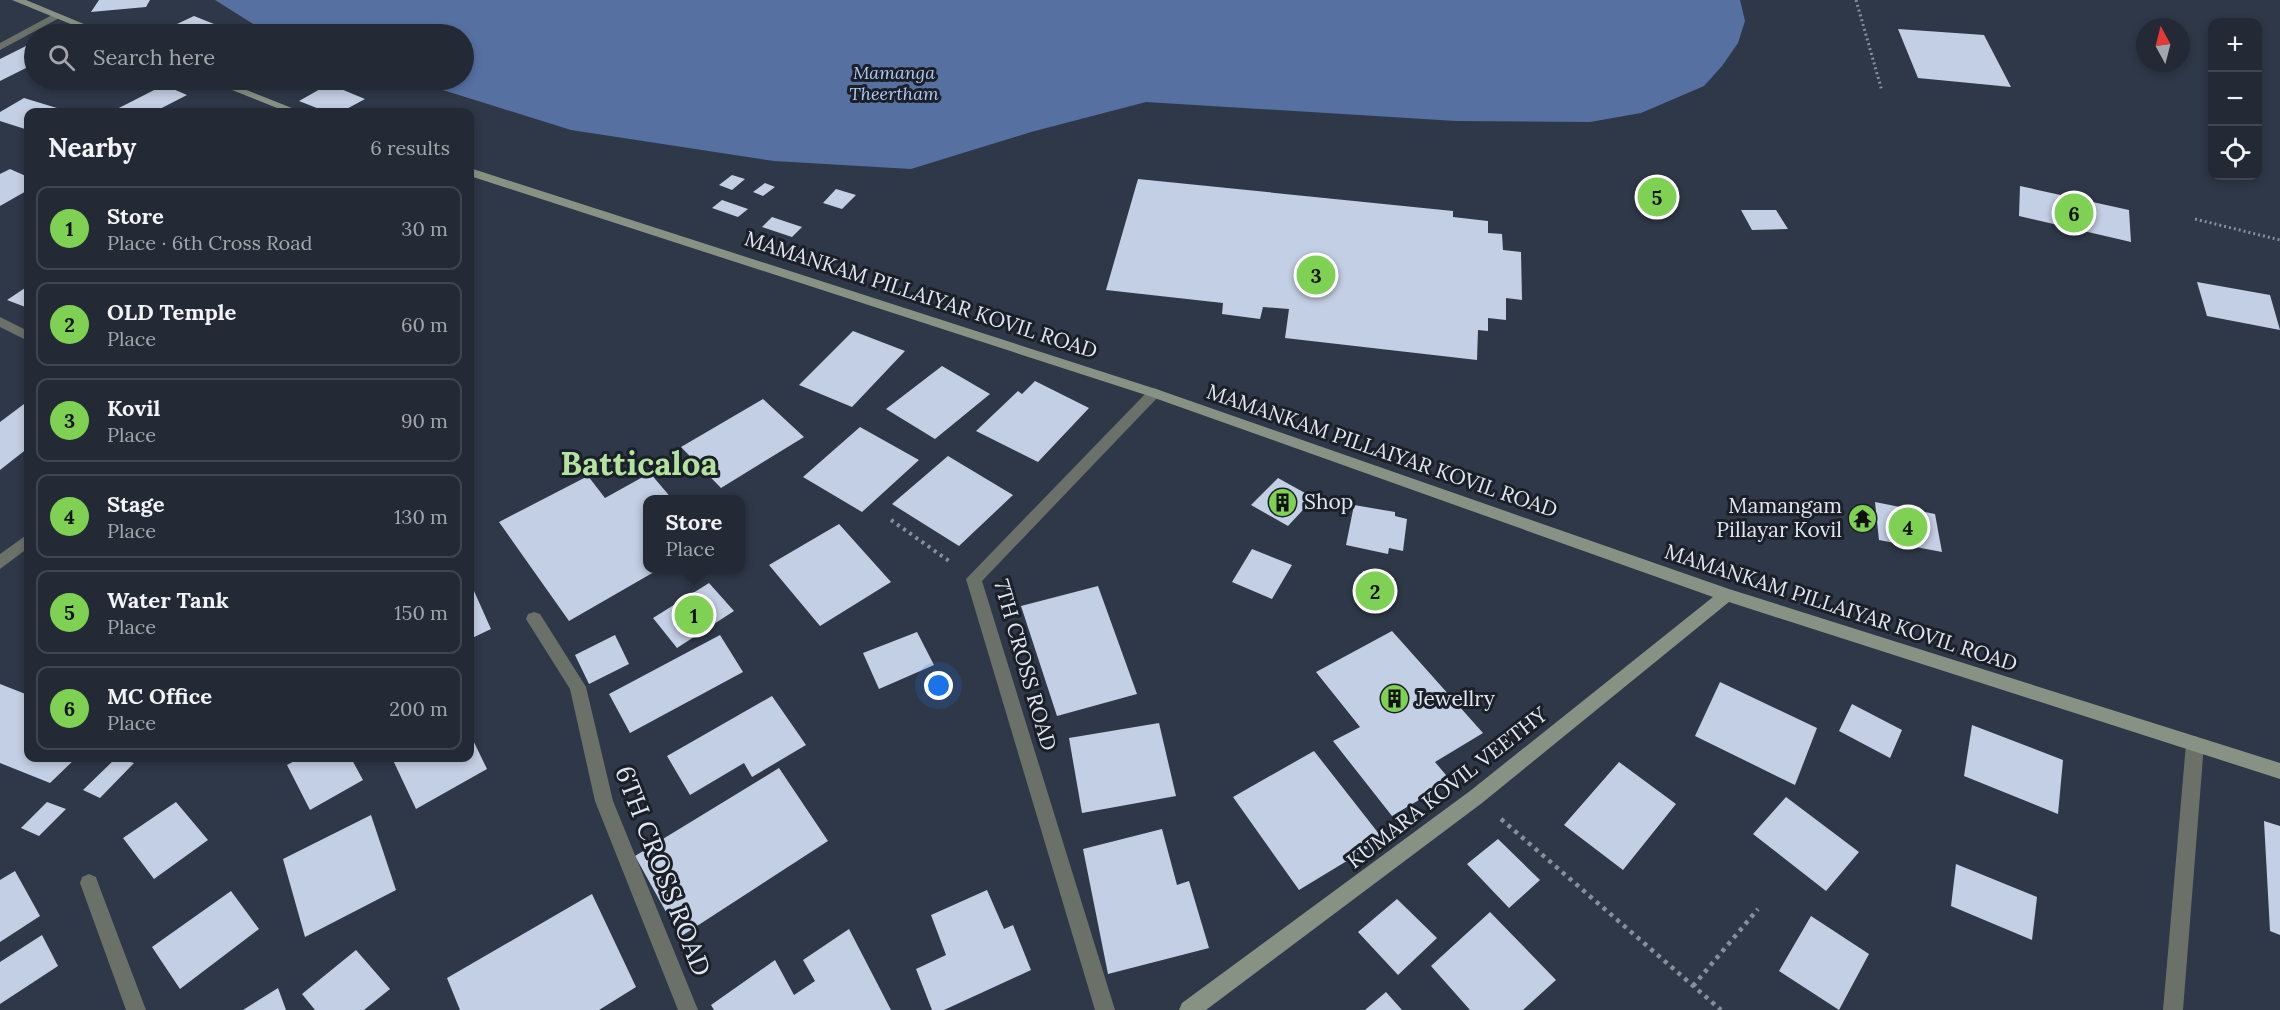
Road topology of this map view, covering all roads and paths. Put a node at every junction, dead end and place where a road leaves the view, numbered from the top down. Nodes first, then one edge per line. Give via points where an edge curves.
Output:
1 (17, 0) edge
2 (1856, 0) edge
3 (58, 16) junction
4 (43, 24) edge
5 (78, 24) edge
6 (24, 34) edge
7 (0, 47) edge
8 (238, 90) edge
9 (1882, 91) dead end
10 (286, 108) edge
11 (474, 173) edge
12 (2194, 219) dead end
13 (2280, 240) edge
14 (0, 321) edge
15 (24, 335) edge
16 (1154, 393) junction
17 (891, 520) dead end
18 (24, 543) edge
19 (0, 563) edge
20 (974, 579) junction
21 (1727, 595) junction
22 (534, 619) dead end
23 (2195, 744) junction
24 (2280, 771) edge
25 (1476, 797) junction
26 (89, 883) dead end
27 (1758, 909) dead end
28 (1694, 986) junction
29 (136, 1010) edge
30 (688, 1010) edge
31 (1105, 1010) edge
32 (1189, 1010) edge
33 (1721, 1010) edge
34 (2173, 1010) edge

1 - 3 main road
2 - 9 path
3 - 4 street
3 - 5 main road
6 - 7 street
8 - 10 main road
11 - 16 main road, MAMANKAM PILLAIYAR KOVIL ROAD
12 - 13 path
14 - 15 street
16 - 20 street, 7TH CROSS ROAD
16 - 21 main road, MAMANKAM PILLAIYAR KOVIL ROAD
17 - 20 path
18 - 19 street
20 - 31 street, 7TH CROSS ROAD
21 - 23 main road, MAMANKAM PILLAIYAR KOVIL ROAD
21 - 25 main road, KUMARA KOVIL VEETHY
22 - 30 street, 6TH CROSS ROAD via 578,687 604,801
23 - 24 main road, MAMANKAM PILLAIYAR KOVIL ROAD
23 - 34 street
25 - 28 path
25 - 32 main road, KUMARA KOVIL VEETHY
26 - 29 street
27 - 28 path
28 - 33 path

